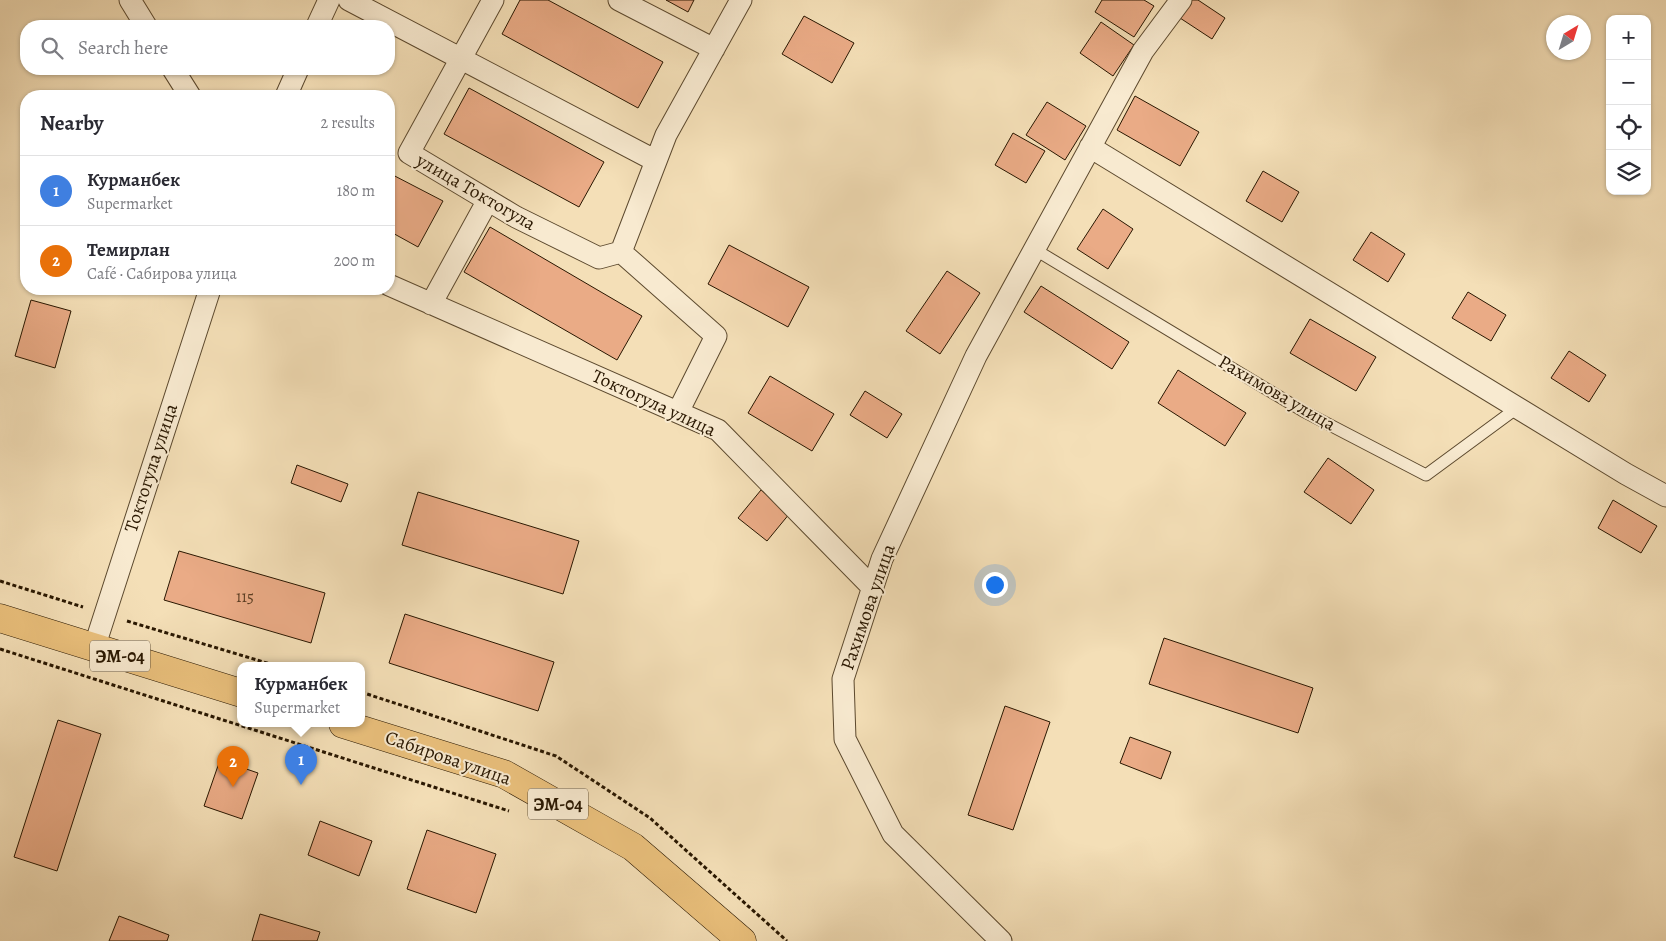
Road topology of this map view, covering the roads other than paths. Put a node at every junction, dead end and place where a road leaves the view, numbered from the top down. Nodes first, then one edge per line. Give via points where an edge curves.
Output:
1 (130, 0) edge
2 (329, 0) edge
3 (350, 0) edge
4 (493, 0) edge
5 (619, 0) edge
6 (741, 0) edge
7 (1181, 0) edge
8 (142, 20) edge
9 (320, 20) edge
10 (388, 20) edge
11 (395, 24) edge
12 (714, 49) junction
13 (462, 59) junction
14 (177, 75) edge
15 (295, 75) edge
16 (186, 90) edge
17 (289, 90) edge
18 (1090, 147) junction
19 (656, 162) junction
20 (488, 200) junction
21 (1034, 249) junction
22 (621, 252) junction
23 (395, 288) edge
24 (208, 295) edge
25 (431, 304) junction
26 (1518, 408) junction
27 (678, 412) junction
28 (1666, 496) edge
29 (873, 588) junction
30 (0, 618) edge
31 (94, 648) junction
32 (237, 692) edge
33 (353, 727) edge
34 (742, 941) edge
35 (1001, 941) edge

1 - 8 street
2 - 9 street
3 - 10 street
4 - 13 street, улица Токтогула
5 - 12 street
6 - 12 street
7 - 18 street, Рахимова улица via 1143,51
11 - 13 street
12 - 19 street via 666,135
13 - 19 street
13 - 20 street, улица Токтогула via 409,153
14 - 16 street
15 - 17 street
18 - 21 street, Рахимова улица
18 - 26 street
19 - 22 street
20 - 22 street, улица Токтогула via 599,258
20 - 25 street
21 - 26 lane, Рахимова улица via 1303,410 1426,475
21 - 29 street, Рахимова улица via 976,356 882,559
22 - 27 street via 716,336
23 - 25 street, Токтогула улица
24 - 31 street, Токтогула улица
25 - 27 street, Токтогула улица
26 - 28 street
27 - 29 street, Токтогула улица via 718,430
29 - 35 street, Рахимова улица via 843,679 845,740 893,834
30 - 31 highway, ЭМ-04
31 - 32 highway, ЭМ-04
33 - 34 highway, Сабирова улица / ЭМ-04 via 504,774 633,847

